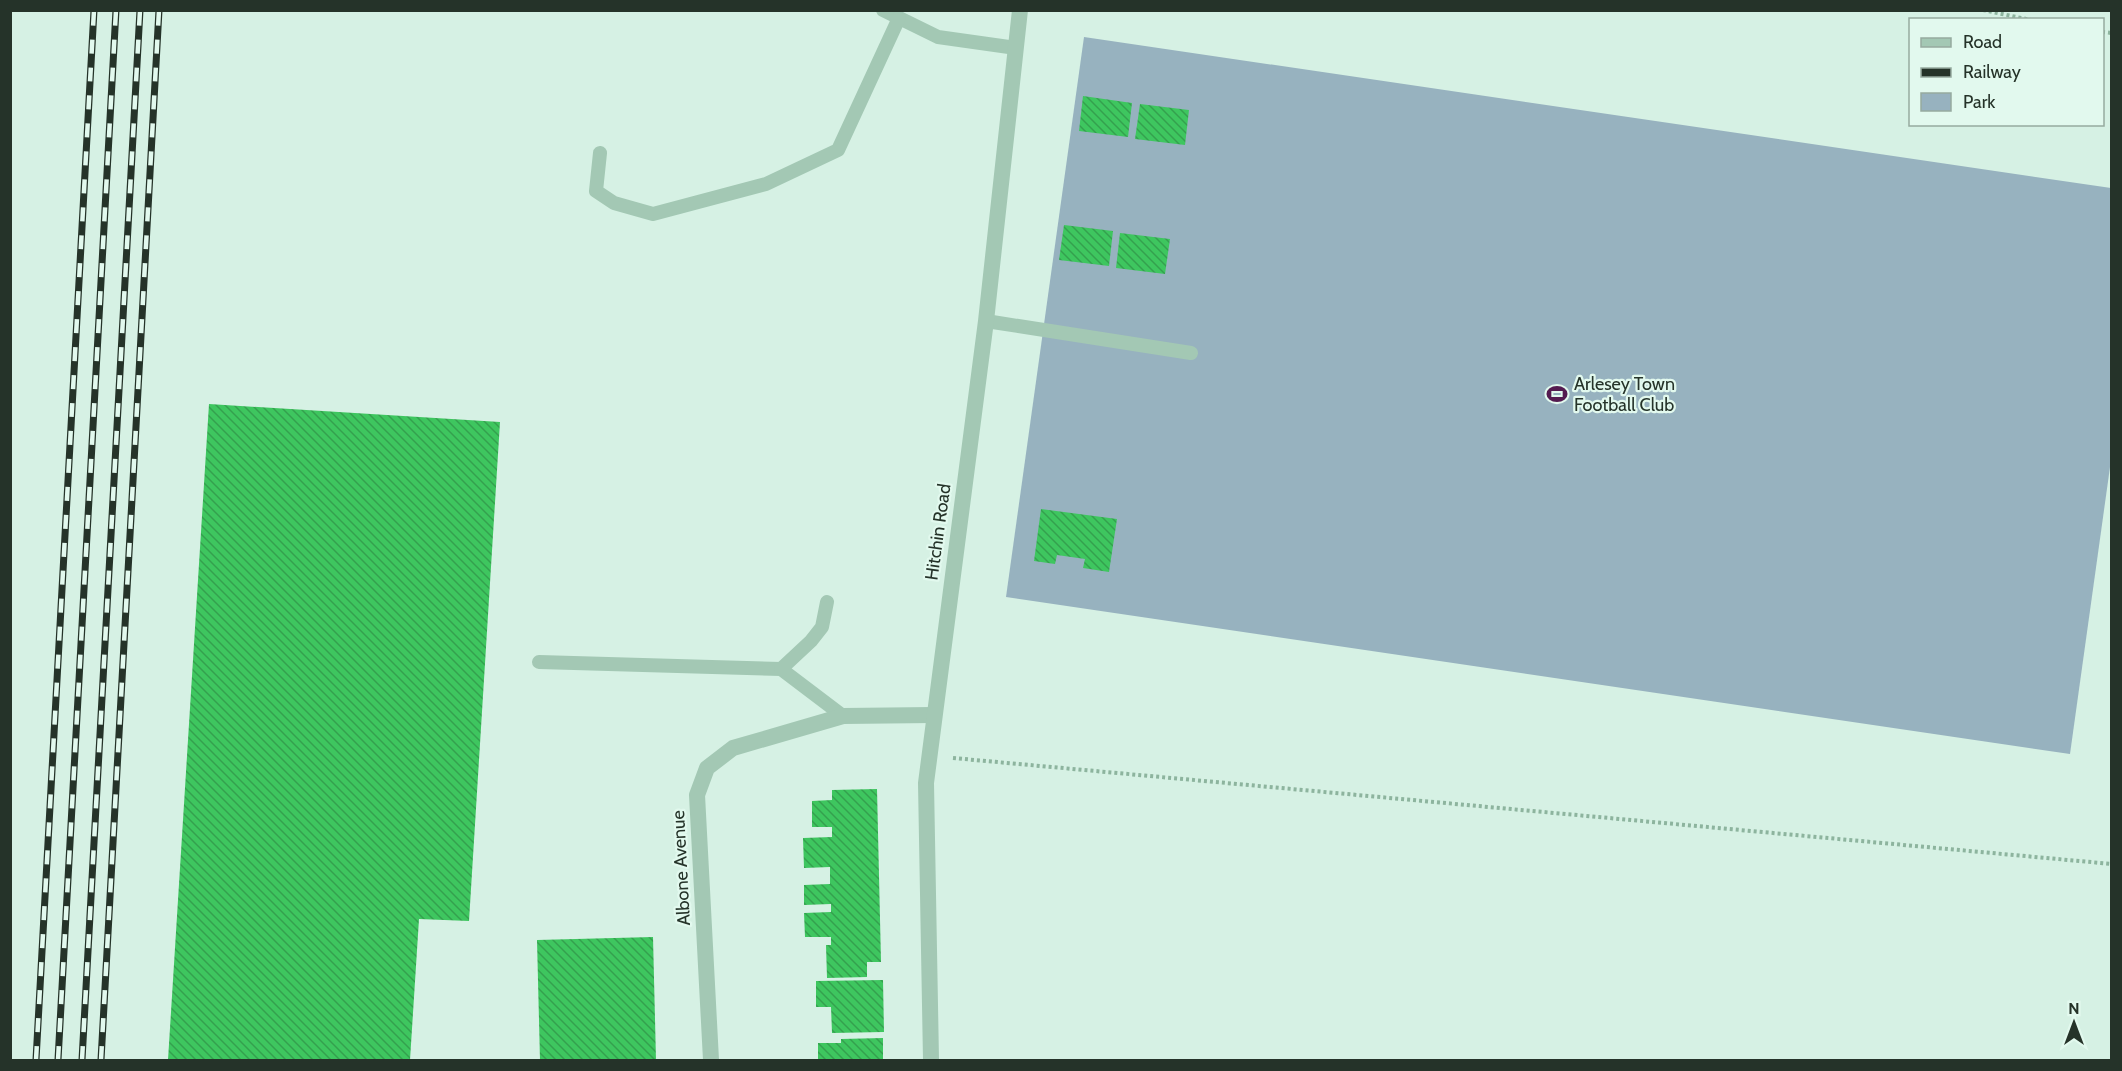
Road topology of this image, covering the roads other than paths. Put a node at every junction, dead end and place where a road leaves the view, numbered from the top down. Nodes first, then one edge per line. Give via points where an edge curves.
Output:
1 (883, 10) edge
2 (1020, 10) edge
3 (899, 18) junction
4 (1016, 48) junction
5 (600, 153) dead end
6 (986, 321) junction
7 (1191, 353) dead end
8 (827, 602) dead end
9 (539, 662) dead end
10 (781, 669) junction
11 (933, 715) junction
12 (843, 716) junction
13 (711, 1060) edge
14 (931, 1060) edge

1 - 3 lane
2 - 4 street, Hitchin Road
3 - 4 lane via 938,37
3 - 5 lane via 838,150 766,184 653,214 614,203 596,191
4 - 6 street, Hitchin Road
6 - 7 lane
6 - 11 street, Hitchin Road
8 - 10 lane via 822,627
9 - 10 lane
10 - 12 lane
11 - 12 street, Albone Avenue
11 - 14 street, Hitchin Road via 926,783
12 - 13 street, Albone Avenue via 733,748 707,768 700,786 697,795

